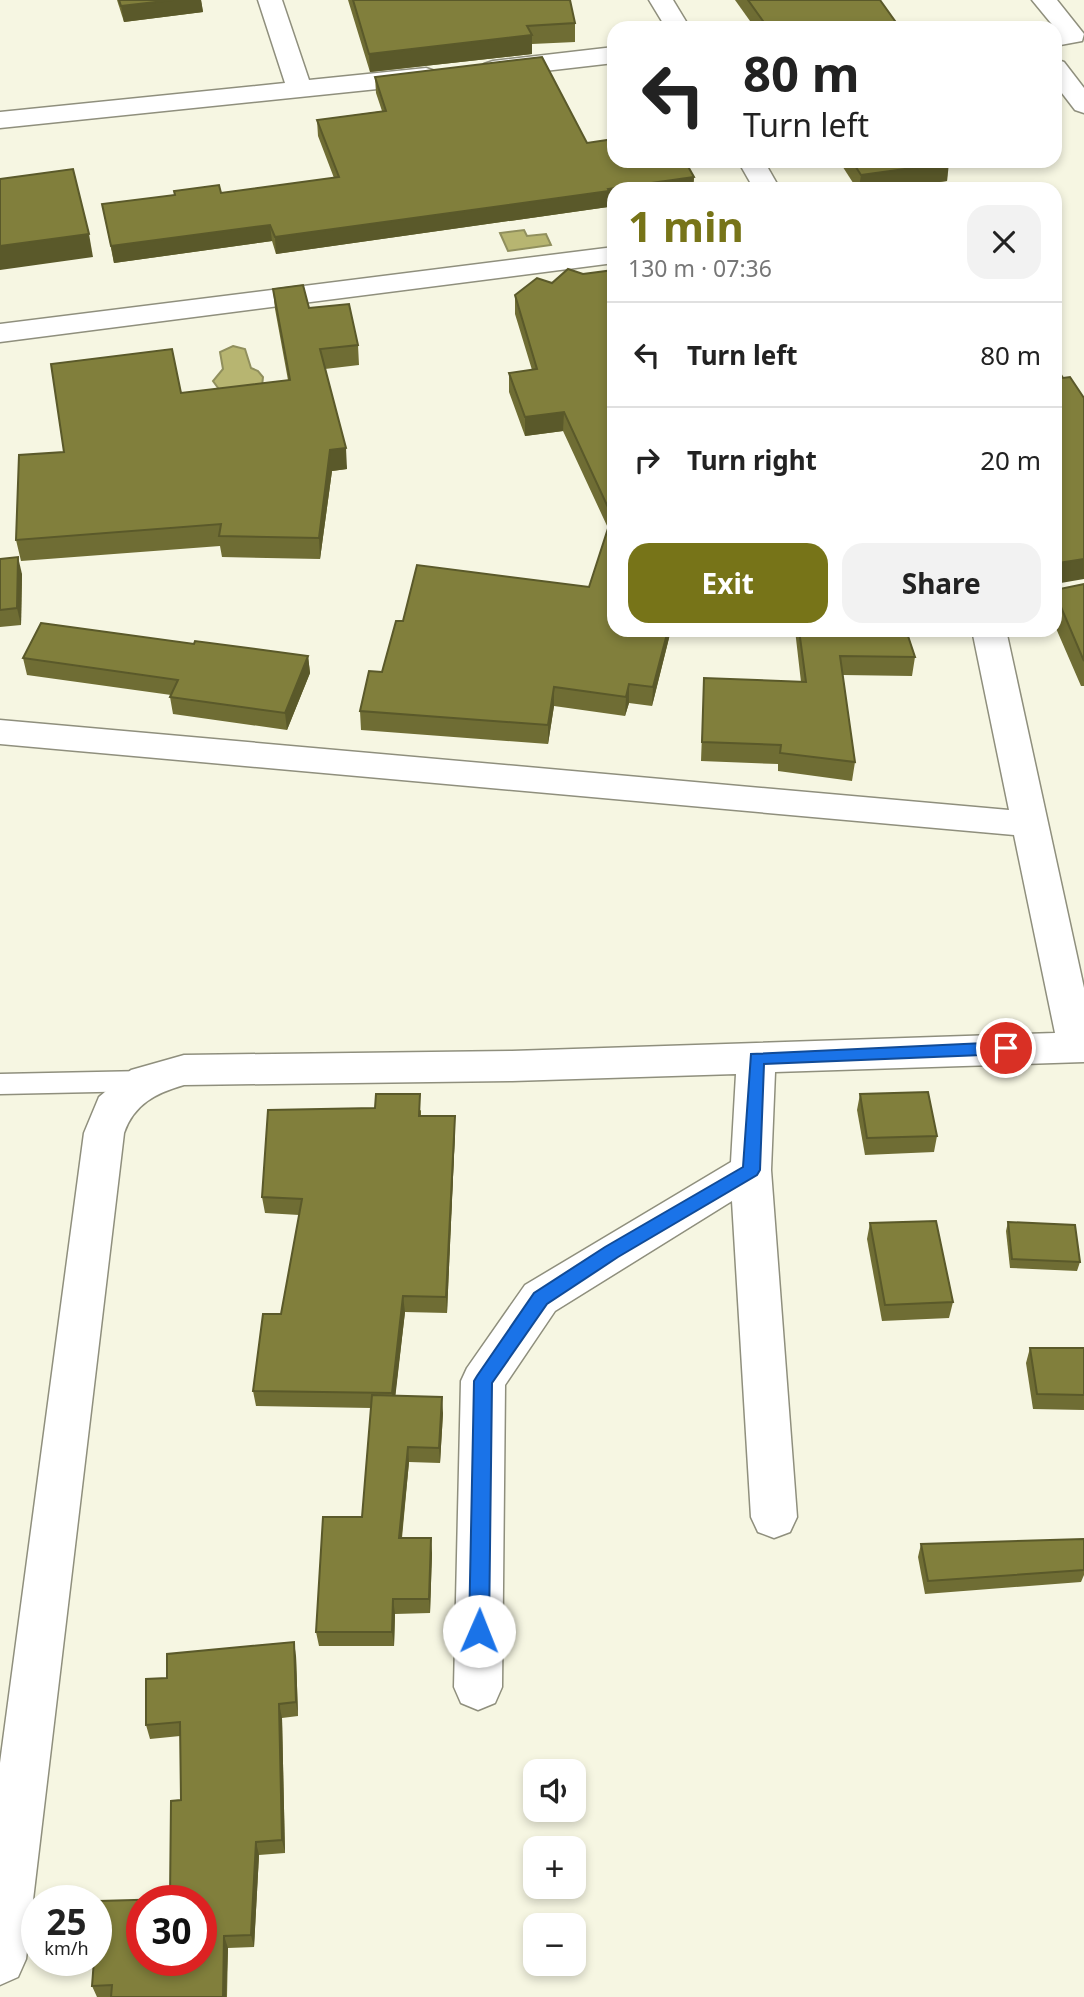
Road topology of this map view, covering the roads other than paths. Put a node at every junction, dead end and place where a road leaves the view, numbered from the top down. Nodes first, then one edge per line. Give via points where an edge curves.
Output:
1 (270, 0) edge
2 (662, 0) edge
3 (1044, 0) edge
4 (674, 21) edge
5 (1061, 21) edge
6 (1062, 22) edge
7 (1062, 38) edge
8 (607, 56) edge
9 (1062, 76) edge
10 (300, 90) junction
11 (1084, 105) edge
12 (0, 120) edge
13 (607, 256) edge
14 (0, 333) edge
15 (990, 637) edge
16 (0, 732) edge
17 (1028, 824) junction
18 (1080, 1047) edge
19 (756, 1058) junction
20 (145, 1082) junction
21 (0, 1084) edge
22 (751, 1170) junction
23 (774, 1517) dead end
24 (478, 1687) dead end
25 (0, 1959) edge

1 - 10 street
2 - 4 street
3 - 5 street
6 - 7 street via 1073,36
8 - 10 street
9 - 11 street
10 - 12 street
13 - 14 street
15 - 17 street
16 - 17 street
17 - 18 street
18 - 19 street
19 - 20 street via 184,1069
19 - 22 street
20 - 21 lane
20 - 25 street via 113,1108 104,1133
22 - 23 street
22 - 24 street via 540,1298 483,1381

